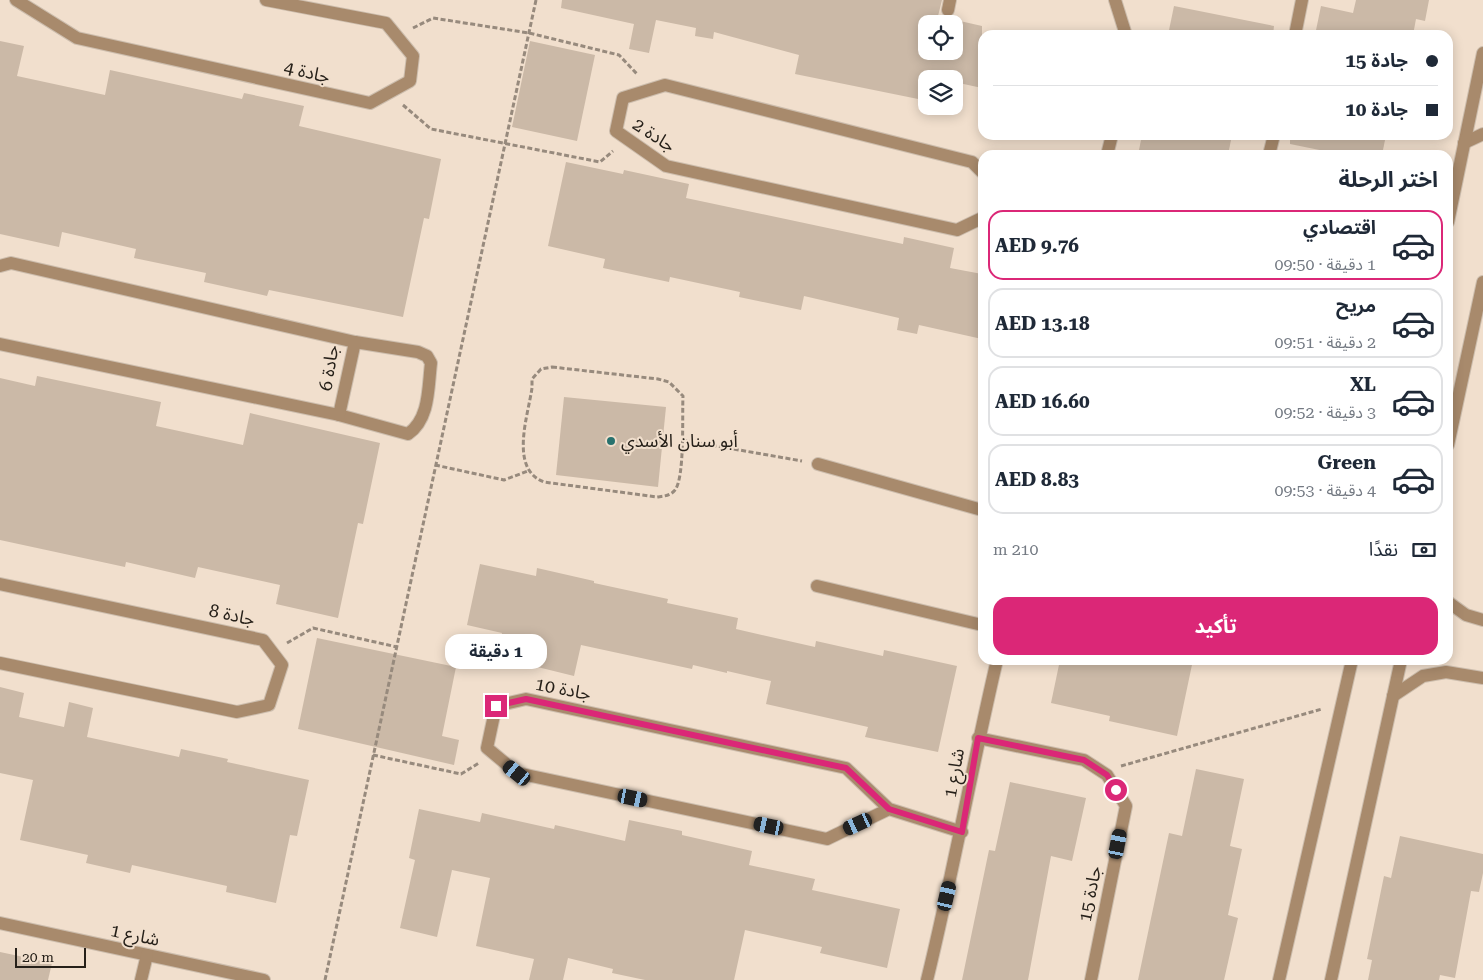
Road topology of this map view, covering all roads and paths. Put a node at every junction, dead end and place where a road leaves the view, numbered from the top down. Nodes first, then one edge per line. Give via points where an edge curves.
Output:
1 (16, 0) edge
2 (266, 0) edge
3 (536, 0) edge
4 (1114, 0) edge
5 (1302, 0) edge
6 (1124, 30) edge
7 (1296, 30) edge
8 (529, 33) junction
9 (397, 36) junction
10 (1483, 54) edge
11 (1481, 80) edge
12 (652, 89) junction
13 (390, 93) junction
14 (1483, 134) edge
15 (627, 139) junction
16 (505, 142) junction
17 (1464, 143) junction
18 (978, 168) edge
19 (1453, 197) edge
20 (978, 220) edge
21 (0, 266) edge
22 (1483, 282) edge
23 (355, 342) junction
24 (0, 344) edge
25 (339, 415) junction
26 (1453, 422) edge
27 (682, 440) junction
28 (818, 464) joint
29 (436, 466) junction
30 (528, 471) junction
31 (978, 509) edge
32 (0, 584) edge
33 (817, 586) dead end
34 (1453, 606) edge
35 (1483, 620) edge
36 (978, 624) edge
37 (397, 647) junction
38 (272, 652) junction
39 (0, 664) edge
40 (996, 665) edge
41 (1348, 665) edge
42 (1400, 665) edge
43 (1483, 678) edge
44 (1393, 696) junction
45 (1342, 703) junction
46 (978, 738) junction
47 (494, 754) junction
48 (373, 756) junction
49 (1102, 772) junction
50 (889, 809) junction
51 (962, 832) junction
52 (0, 923) edge
53 (147, 955) junction
54 (141, 980) edge
55 (264, 980) edge
56 (325, 980) edge
57 (927, 980) edge
58 (1091, 980) edge
59 (1280, 980) edge
60 (1331, 980) edge

1 - 13 street, جادة 4 via 77,38 370,103
2 - 9 street, جادة 4 via 386,23
3 - 8 path
4 - 6 street
5 - 7 street
8 - 9 path via 433,18
8 - 12 path via 619,55
8 - 16 path
9 - 13 street, جادة 4 via 414,56 410,81
10 - 11 street
11 - 17 street
12 - 15 street, جادة 2 via 623,98 616,131
12 - 18 street, جادة 2 via 665,85 972,162
13 - 16 path via 431,129
14 - 17 street
15 - 16 path via 600,162
15 - 20 street, جادة 2 via 666,166 957,230
16 - 29 path
17 - 19 street
21 - 23 street, جادة 6 via 11,263
22 - 26 street
23 - 25 street, جادة 6
23 - 25 street via 428,356 431,363 423,418 408,434
24 - 25 street, جادة 6
27 - 28 path
27 - 30 path via 680,482 669,496 544,482
27 - 30 path via 683,396 669,382 542,368 532,379 522,457
28 - 31 street
29 - 30 path via 504,480
29 - 37 path
32 - 38 street, جادة 8 via 263,640
33 - 36 street
34 - 35 street via 1466,615
37 - 38 path via 313,628
37 - 48 path
38 - 39 street via 282,665 269,705 237,712
40 - 46 street, شارع 1
41 - 45 street
42 - 44 street
43 - 44 street via 1446,672 1423,676
44 - 60 street
45 - 49 path
45 - 59 street
46 - 49 street, جادة 15 via 1084,760
46 - 51 street, شارع 1
47 - 48 path via 462,774
47 - 50 street via 517,773 827,839
47 - 50 street, جادة 10 via 487,748 496,706 526,699 846,768
48 - 56 path
49 - 58 street, جادة 15 via 1126,806
50 - 51 street, جادة 10
51 - 57 street, شارع 1
52 - 53 street, شارع 1
53 - 54 street
53 - 55 street, شارع 1

